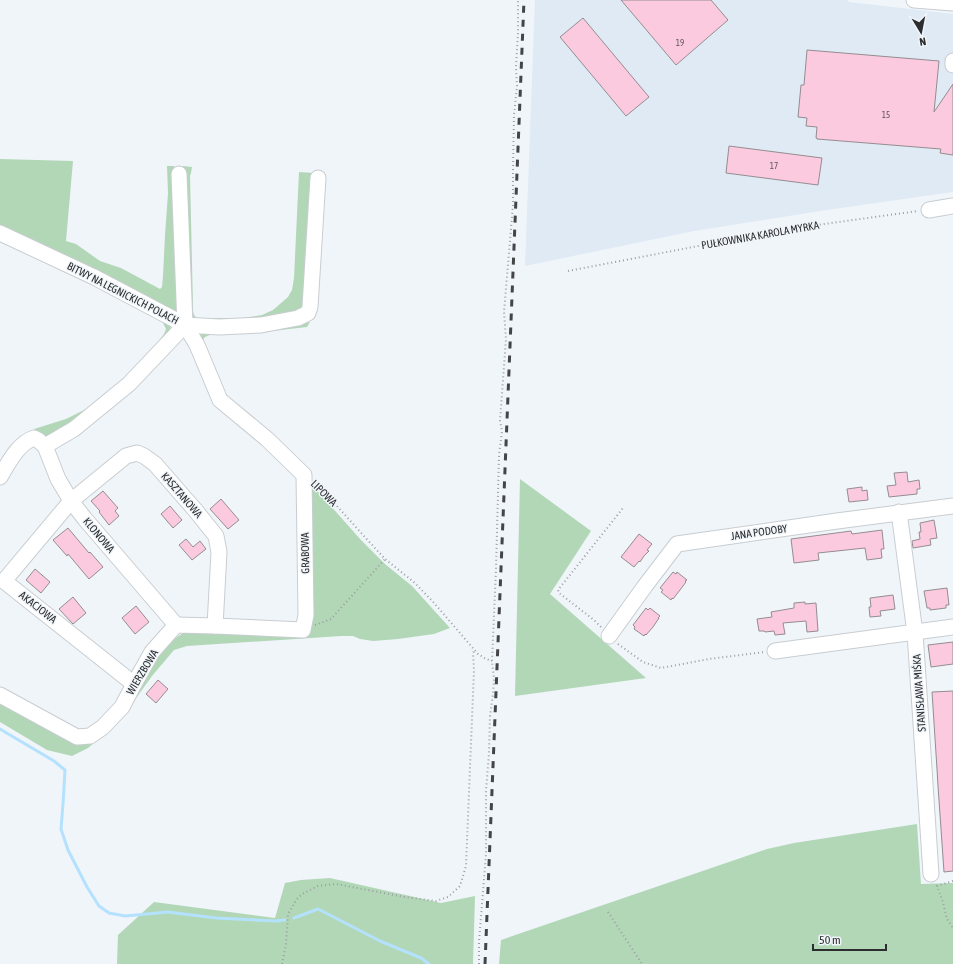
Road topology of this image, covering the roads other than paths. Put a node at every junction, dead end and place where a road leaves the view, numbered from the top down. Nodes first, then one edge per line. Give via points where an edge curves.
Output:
1 (914, 0) edge
2 (953, 3) edge
3 (953, 61) edge
4 (953, 65) edge
5 (179, 174) dead end
6 (318, 178) dead end
7 (953, 206) edge
8 (929, 210) road end
9 (0, 233) edge
10 (185, 324) junction
11 (39, 442) junction
12 (304, 475) joint
13 (0, 477) edge
14 (71, 500) junction
15 (953, 506) edge
16 (899, 512) junction
17 (176, 625) junction
18 (216, 626) junction
19 (953, 627) edge
20 (915, 633) junction
21 (609, 636) dead end
22 (775, 651) dead end
23 (134, 684) junction
24 (0, 695) edge
25 (931, 874) dead end

1 - 2 street
3 - 4 street
5 - 10 street
6 - 10 street, BITWY NA LEGNICKICH POLACH via 308,313 298,318 262,326 219,327
7 - 8 street
9 - 10 street, BITWY NA LEGNICKICH POLACH via 94,277
10 - 11 street via 129,384 74,429
10 - 12 street, LIPOWA via 197,345 220,400 268,439
11 - 13 street via 29,440 19,448
11 - 14 street, KLONOWA
12 - 18 street, GRABOWA via 306,616 303,630
14 - 17 street, KLONOWA
14 - 18 street, KASZTANOWA via 126,456 137,453 155,464 216,536 219,552
14 - 23 street, AKACJOWA via 4,580
15 - 16 street, JANA PODOBY
16 - 20 street, STANISŁAWA MIŚKA
16 - 21 street, JANA PODOBY via 677,544
17 - 18 street
17 - 23 street, WIERZBOWA via 152,652
19 - 20 street
20 - 22 street
20 - 25 street, STANISŁAWA MIŚKA
23 - 24 street, WIERZBOWA via 122,707 103,727 90,736 77,737

